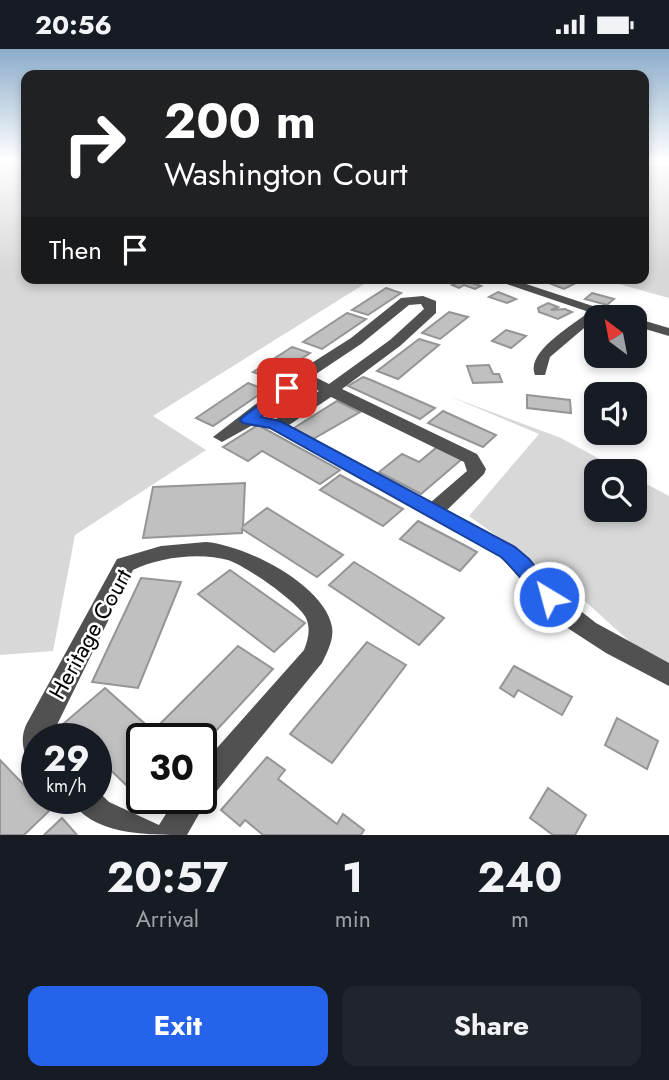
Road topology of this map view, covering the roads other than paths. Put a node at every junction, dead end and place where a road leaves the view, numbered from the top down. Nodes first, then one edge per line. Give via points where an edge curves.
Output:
1 (514, 284) edge
2 (584, 306) edge
3 (379, 323) junction
4 (584, 323) edge
5 (648, 326) edge
6 (407, 331) junction
7 (669, 332) edge
8 (540, 372) dead end
9 (301, 376) junction
10 (331, 390) junction
11 (248, 420) junction
12 (277, 426) junction
13 (222, 437) dead end
14 (433, 511) junction
15 (669, 675) edge
16 (42, 723) edge
17 (217, 769) edge
18 (103, 814) edge
19 (183, 814) edge
20 (148, 835) edge
21 (170, 835) edge

1 - 2 street
3 - 6 street
3 - 6 street via 406,301 431,304 431,310
3 - 9 street
4 - 8 street via 545,355
5 - 7 street
6 - 10 street
9 - 10 street
9 - 11 street
10 - 12 street
10 - 14 street via 471,458 475,474
11 - 12 street
11 - 13 street
12 - 14 street
14 - 15 street via 508,552 582,626
16 - 17 street, Heritage Court via 125,565 143,556 221,551 239,556 303,598 319,620 320,638 313,656
18 - 20 street
19 - 21 street

